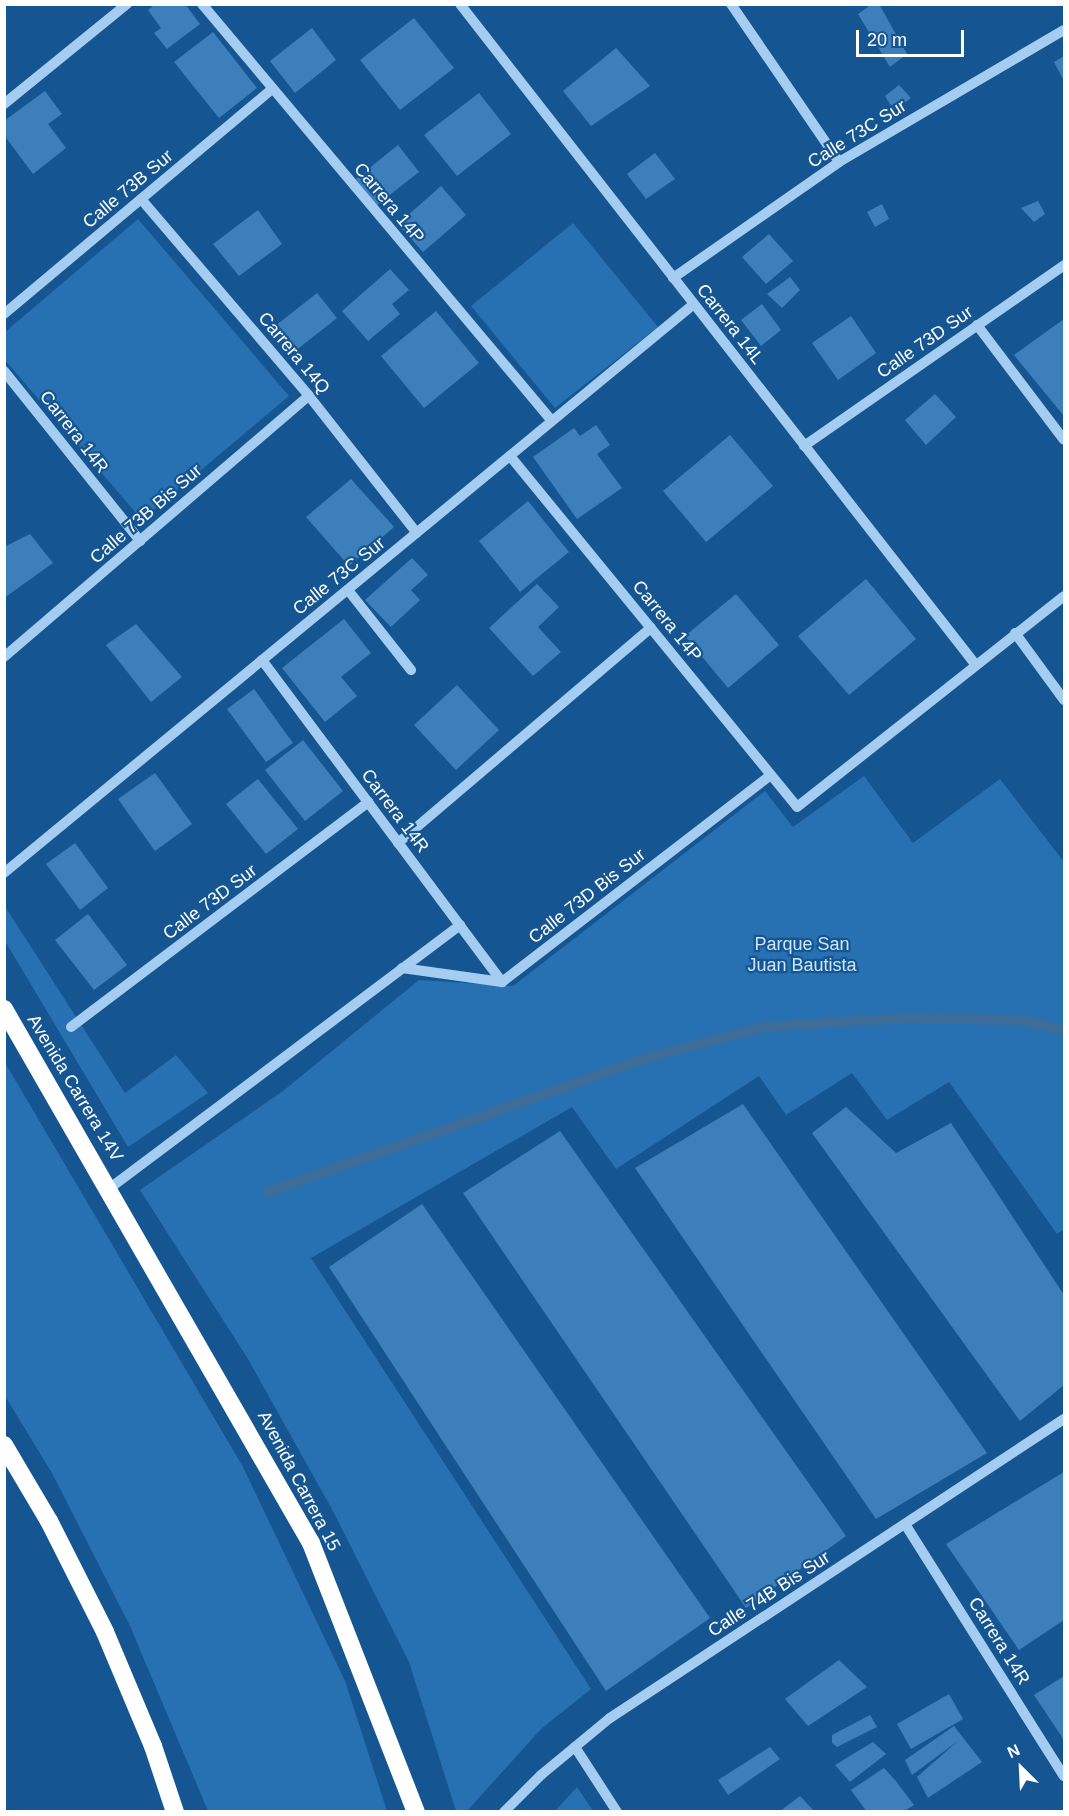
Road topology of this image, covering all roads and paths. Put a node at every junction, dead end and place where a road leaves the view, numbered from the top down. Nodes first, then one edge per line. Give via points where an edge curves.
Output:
1 (127, 4) edge
2 (202, 4) edge
3 (460, 4) edge
4 (731, 4) edge
5 (1065, 30) edge
6 (272, 89) junction
7 (4, 104) edge
8 (839, 162) junction
9 (141, 199) junction
10 (1065, 265) edge
11 (673, 278) junction
12 (694, 304) junction
13 (4, 314) edge
14 (977, 326) junction
15 (4, 371) edge
16 (309, 396) junction
17 (552, 421) junction
18 (1065, 440) edge
19 (804, 446) junction
20 (510, 456) junction
21 (417, 533) junction
22 (140, 541) junction
23 (348, 590) junction
24 (1065, 596) edge
25 (651, 628) junction
26 (1015, 633) junction
27 (6, 652) edge
28 (262, 660) junction
29 (975, 664) junction
30 (411, 670) dead end
31 (1065, 700) edge
32 (771, 775) junction
33 (368, 802) junction
34 (398, 843) junction
35 (4, 873) edge
36 (460, 925) junction
37 (402, 968) junction
38 (502, 982) junction
39 (4, 1010) edge
40 (71, 1027) dead end
41 (110, 1188) junction
42 (1065, 1419) edge
43 (4, 1445) edge
44 (905, 1524) junction
45 (575, 1747) junction
46 (1065, 1776) edge
47 (175, 1812) edge
48 (416, 1812) edge
49 (504, 1812) edge
50 (617, 1812) edge

1 - 7 street
2 - 6 street, Carrera 14P
3 - 11 street, Carrera 14L
4 - 8 street
5 - 8 street, Calle 73C Sur
6 - 9 street, Calle 73B Sur
6 - 17 street, Carrera 14P
8 - 11 street, Calle 73C Sur
9 - 13 street, Calle 73B Sur
9 - 16 street, Carrera 14Q
10 - 14 street, Calle 73D Sur
11 - 12 street, Carrera 14L
12 - 17 street, Calle 73C Sur
12 - 19 street, Carrera 14L
14 - 18 street
14 - 19 street, Calle 73D Sur
15 - 22 street, Carrera 14R
16 - 21 street, Carrera 14Q
16 - 22 street, Calle 73B Bis Sur
17 - 20 street, Calle 73C Sur
19 - 29 street, Carrera 14L
20 - 21 street, Calle 73C Sur
20 - 25 street, Carrera 14P
21 - 23 street, Calle 73C Sur
22 - 27 street, Calle 73B Bis Sur
23 - 28 street, Calle 73C Sur
23 - 30 street
24 - 26 street
25 - 32 street, Carrera 14P
25 - 34 street
26 - 29 street
26 - 31 street
28 - 33 street, Carrera 14R
28 - 35 street, Calle 73C Sur
29 - 32 street, Carrera 14P via 797,807
32 - 38 street, Calle 73D Bis Sur
33 - 34 street, Carrera 14R
33 - 40 street, Calle 73D Sur
34 - 36 street, Carrera 14R
36 - 37 street
36 - 38 street, Carrera 14R
37 - 38 street
37 - 41 street
39 - 41 highway, Avenida Carrera 14V
41 - 48 highway, Avenida Carrera 15 via 311,1543
42 - 44 street, Calle 74B Bis Sur
43 - 47 highway via 50,1521 105,1632 153,1746
44 - 45 street, Calle 74B Bis Sur via 610,1718
44 - 46 street, Carrera 14R
45 - 49 street, Calle 74B Bis Sur
45 - 50 street

